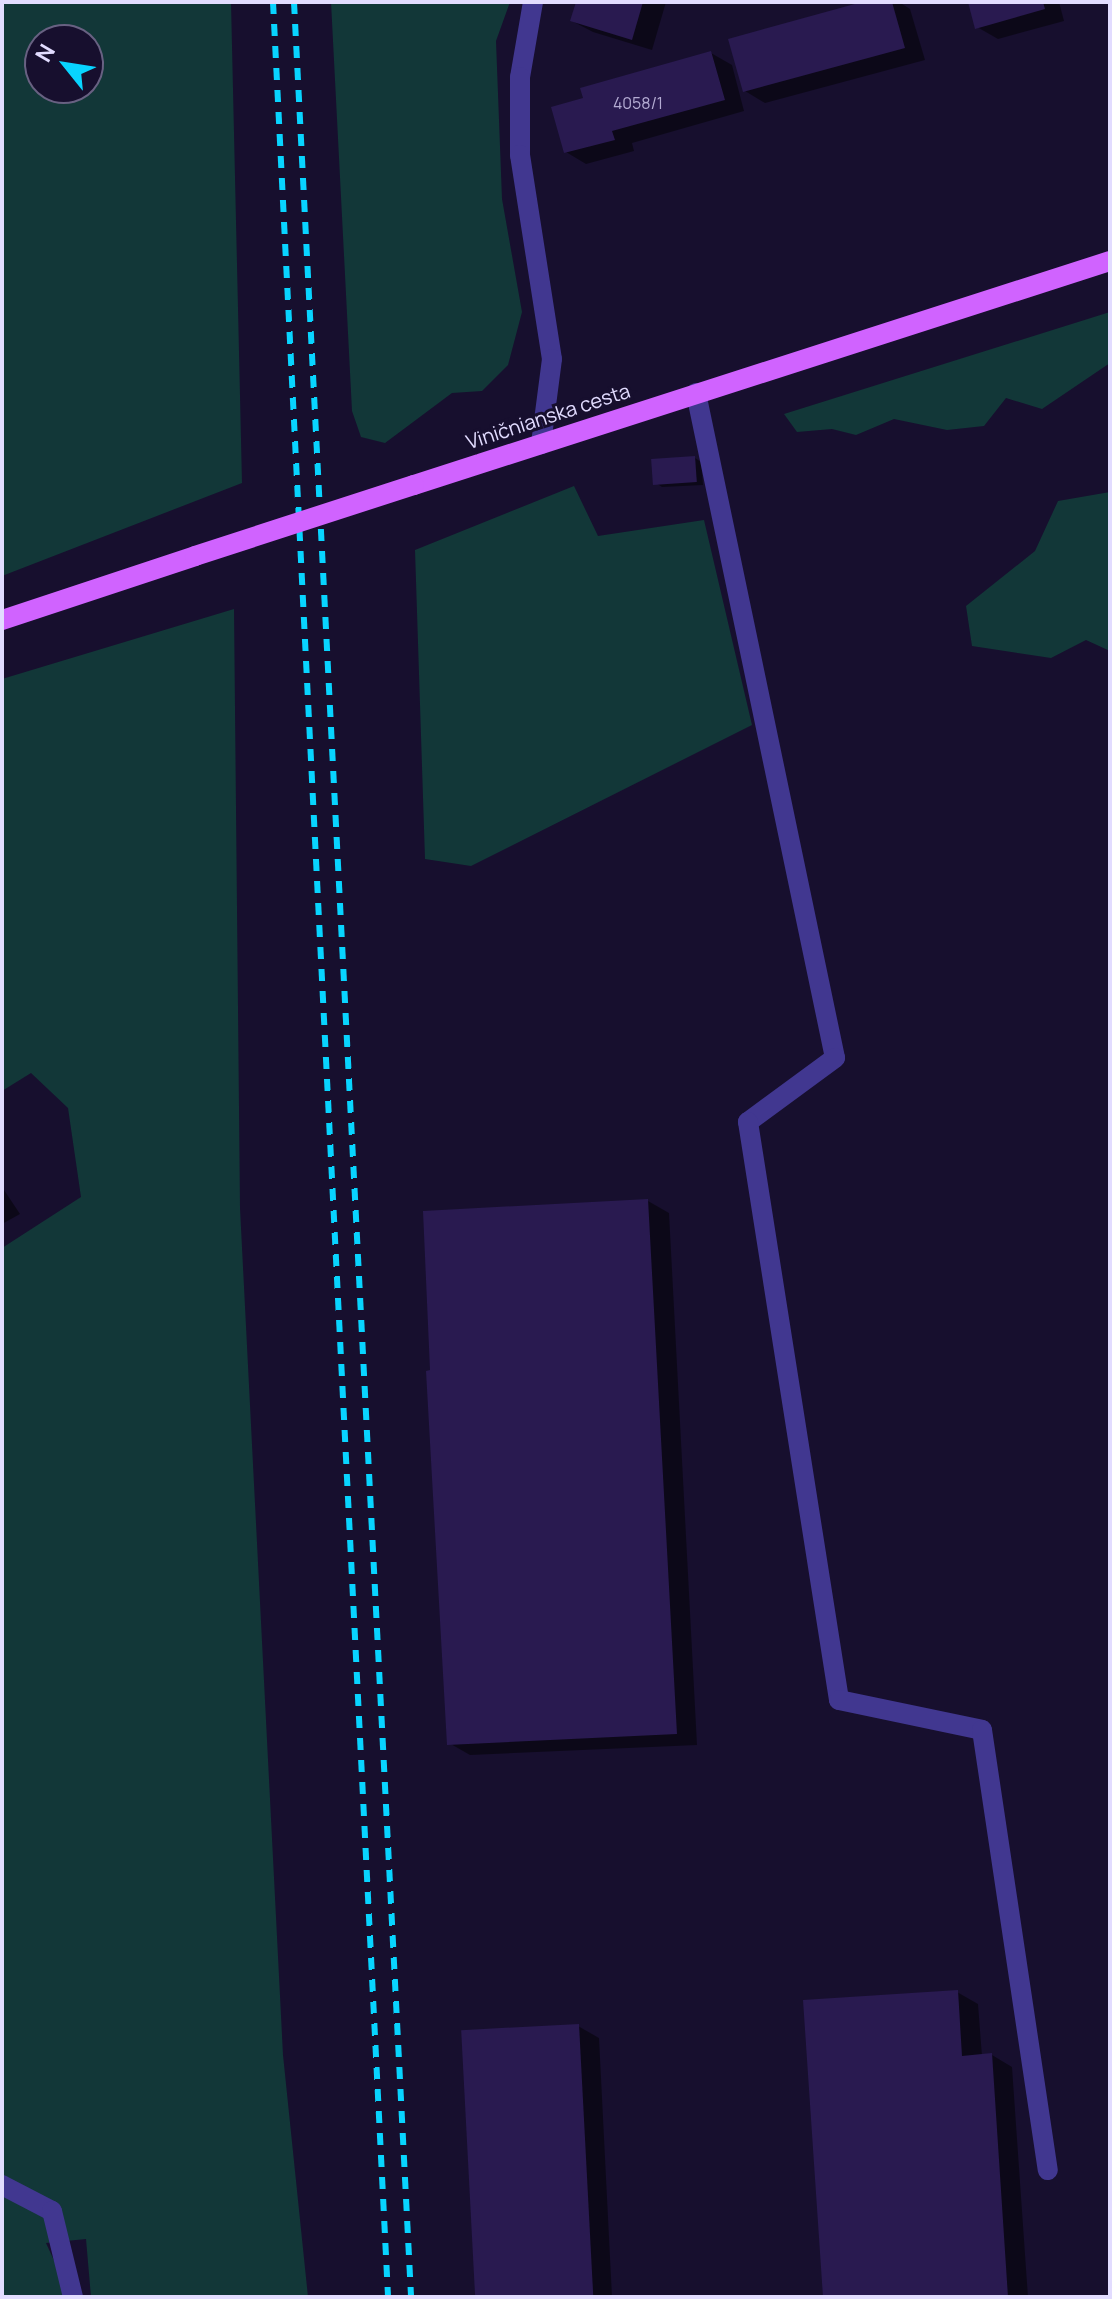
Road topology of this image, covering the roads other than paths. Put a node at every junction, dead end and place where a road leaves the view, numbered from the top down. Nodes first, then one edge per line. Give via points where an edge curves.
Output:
1 (533, 2) edge
2 (1110, 261) edge
3 (696, 393) junction
4 (541, 444) junction
5 (2, 620) edge
6 (1048, 2170) dead end
7 (2, 2185) edge
8 (73, 2297) edge

1 - 4 street via 520,77 520,155 552,359
2 - 3 main road, Viničnianska cesta
3 - 4 main road, Viničnianska cesta
3 - 6 street via 835,1058 748,1122 839,1700 982,1730
4 - 5 main road, Viničnianska cesta, bridge
7 - 8 street via 52,2211

